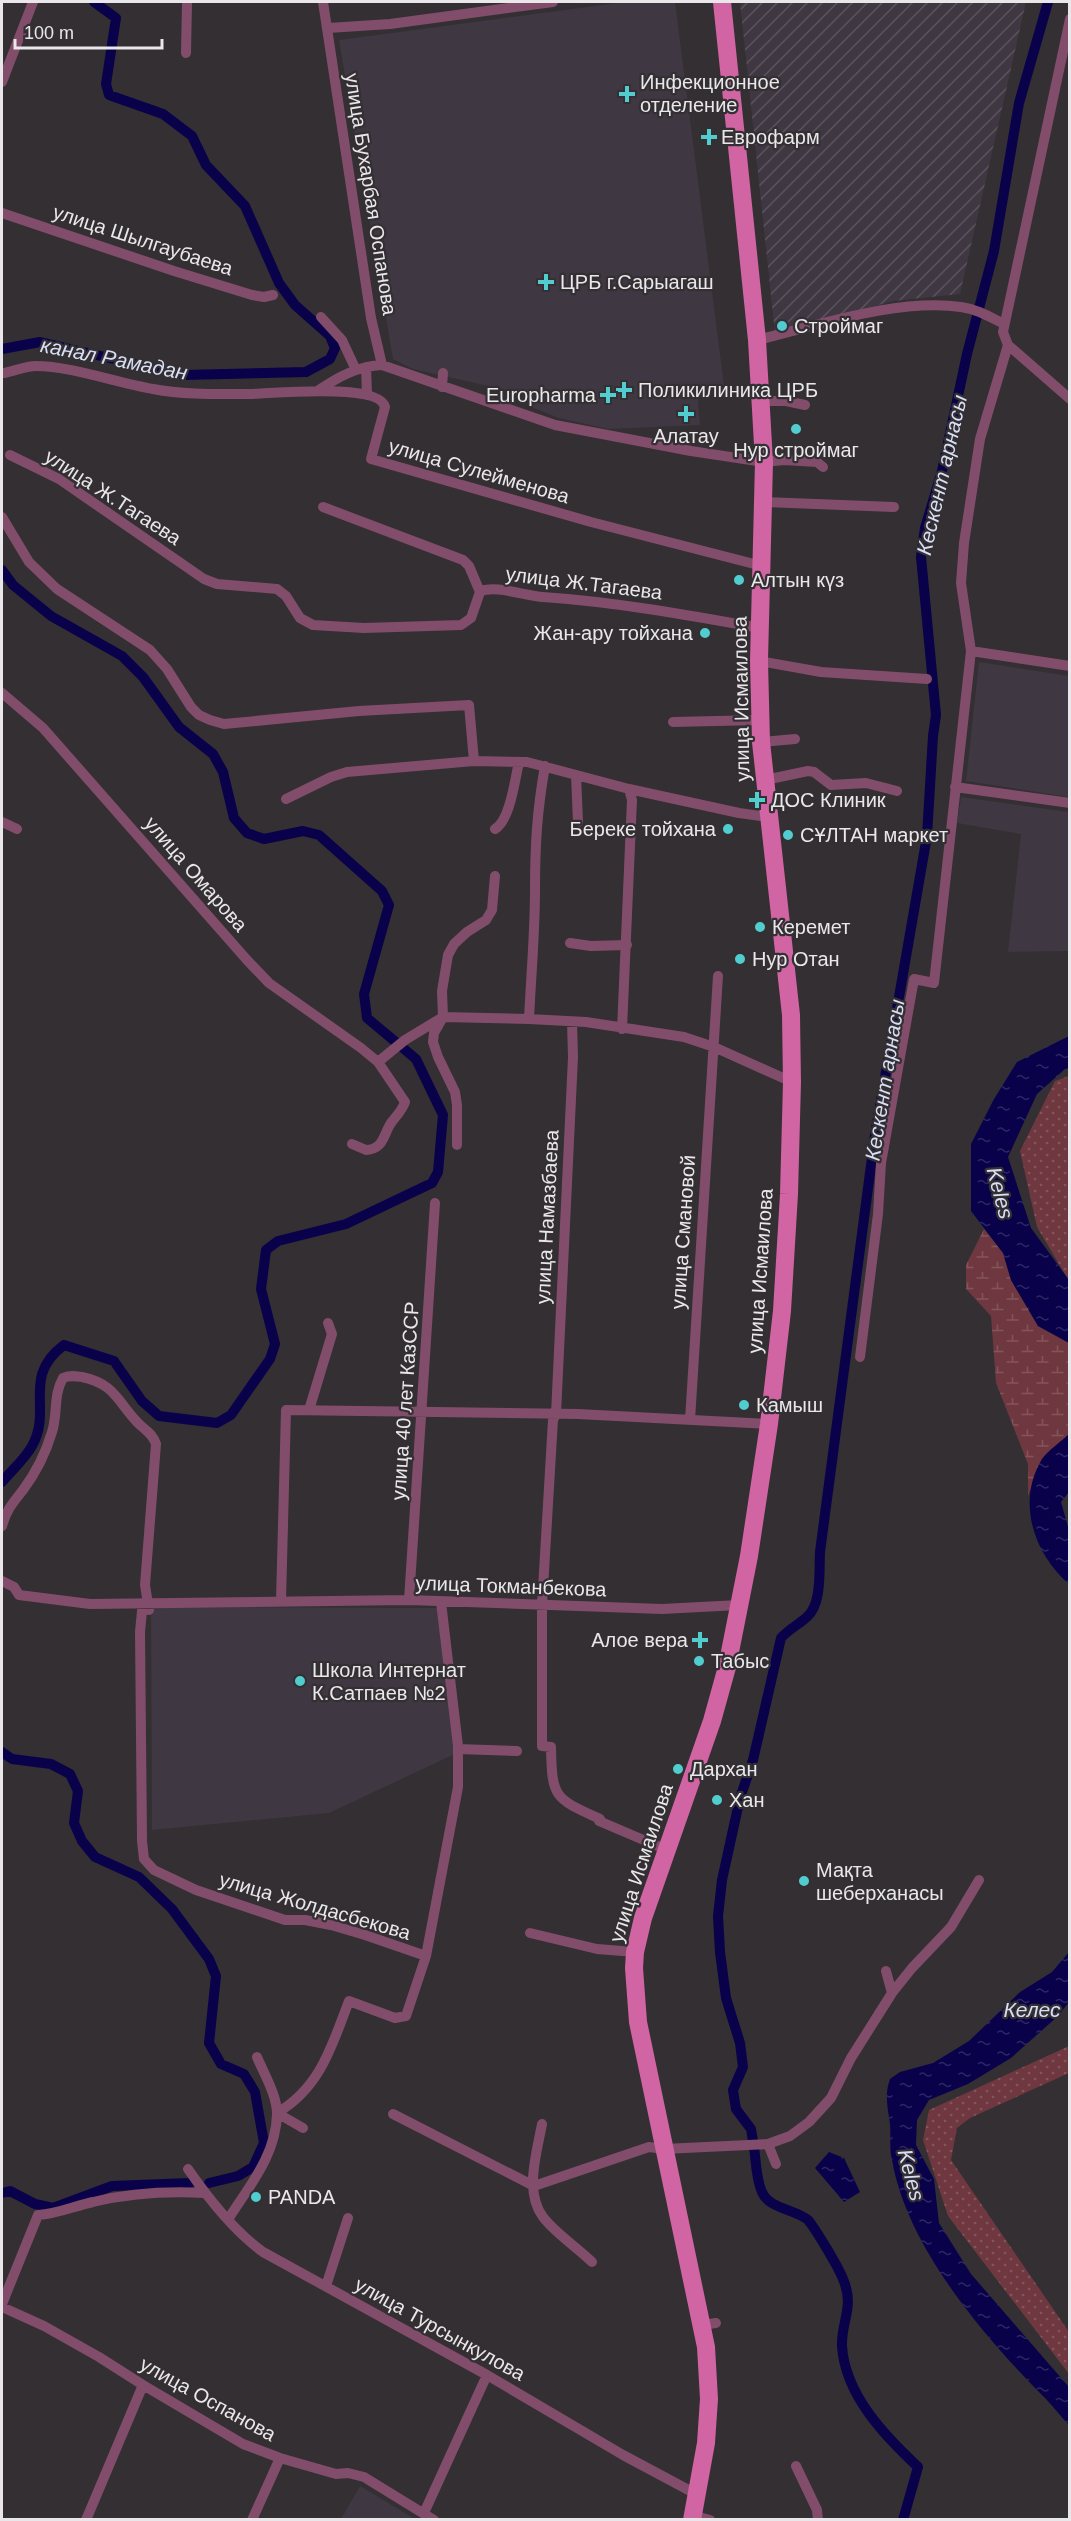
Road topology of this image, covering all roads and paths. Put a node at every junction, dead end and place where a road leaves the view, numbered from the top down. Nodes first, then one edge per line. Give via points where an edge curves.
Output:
1 (33, 2) edge
2 (187, 2) edge
3 (323, 2) edge
4 (553, 2) edge
5 (722, 2) edge
6 (1070, 19) edge
7 (328, 28) junction
8 (186, 53) dead end
9 (2, 82) edge
10 (2, 213) edge
11 (273, 295) dead end
12 (321, 317) dead end
13 (1004, 324) junction
14 (757, 340) junction
15 (1008, 345) junction
16 (382, 364) junction
17 (361, 369) junction
18 (4, 373) dead end
19 (443, 374) dead end
20 (442, 387) junction
21 (318, 390) junction
22 (367, 395) junction
23 (1070, 399) edge
24 (760, 401) junction
25 (805, 405) dead end
26 (10, 455) dead end
27 (764, 462) junction
28 (823, 467) dead end
29 (764, 502) junction
30 (323, 507) dead end
31 (894, 507) dead end
32 (2, 517) edge
33 (762, 566) junction
34 (480, 592) junction
35 (760, 628) junction
36 (971, 651) junction
37 (759, 661) junction
38 (1070, 666) edge
39 (927, 679) dead end
40 (2, 693) edge
41 (760, 720) junction
42 (673, 722) dead end
43 (795, 739) dead end
44 (761, 742) junction
45 (474, 761) junction
46 (519, 762) junction
47 (545, 766) junction
48 (576, 775) junction
49 (765, 780) junction
50 (956, 787) junction
51 (629, 789) junction
52 (897, 791) dead end
53 (286, 799) dead end
54 (1070, 803) edge
55 (768, 817) junction
56 (2, 822) edge
57 (578, 822) dead end
58 (17, 829) dead end
59 (495, 829) dead end
60 (495, 876) dead end
61 (570, 943) dead end
62 (627, 945) junction
63 (718, 976) dead end
64 (443, 1017) junction
65 (529, 1019) junction
66 (572, 1022) junction
67 (622, 1029) junction
68 (714, 1047) junction
69 (378, 1062) junction
70 (792, 1082) junction
71 (352, 1144) dead end
72 (456, 1145) dead end
73 (435, 1203) dead end
74 (328, 1323) dead end
75 (860, 1357) dead end
76 (309, 1410) junction
77 (423, 1412) junction
78 (556, 1414) junction
79 (690, 1420) junction
80 (769, 1424) junction
81 (2, 1526) edge
82 (2, 1581) edge
83 (409, 1600) junction
84 (281, 1601) junction
85 (441, 1602) junction
86 (542, 1605) junction
87 (740, 1605) junction
88 (149, 1607) junction
89 (458, 1749) junction
90 (517, 1751) dead end
91 (667, 1850) junction
92 (979, 1880) dead end
93 (530, 1933) dead end
94 (635, 1952) junction
95 (426, 1956) junction
96 (886, 1971) dead end
97 (892, 1993) junction
98 (257, 2057) dead end
99 (277, 2113) junction
100 (393, 2114) dead end
101 (542, 2124) dead end
102 (303, 2128) dead end
103 (768, 2144) junction
104 (664, 2149) junction
105 (776, 2164) dead end
106 (188, 2169) dead end
107 (534, 2186) junction
108 (205, 2193) junction
109 (229, 2218) junction
110 (348, 2218) dead end
111 (592, 2262) dead end
112 (326, 2286) junction
113 (2, 2306) edge
114 (487, 2375) junction
115 (143, 2385) junction
116 (280, 2458) junction
117 (796, 2466) dead end
118 (696, 2494) junction
119 (424, 2513) junction
120 (692, 2518) edge
121 (86, 2520) edge
122 (252, 2520) edge
123 (435, 2520) edge
124 (710, 2520) edge
125 (818, 2520) edge

1 - 9 street
2 - 8 street
3 - 7 street, улица Бухарбая Оспанова
4 - 7 street via 390,24
5 - 14 main road, улица Исмаилова
6 - 13 street
7 - 16 street, улица Бухарбая Оспанова via 371,318
10 - 11 street, улица Шылгаубаева via 174,271 264,297
12 - 17 street
13 - 14 street via 963,307 925,305
13 - 15 street
14 - 24 main road, улица Исмаилова
15 - 23 street
15 - 36 street via 980,439 964,543 961,583
16 - 17 street
16 - 20 street
17 - 21 street
17 - 22 street
18 - 21 street via 34,366 54,368 154,390 207,394
19 - 20 street
20 - 27 street via 555,425
21 - 22 street
22 - 33 street, улица Сулейменова via 381,400 386,407 371,459
24 - 25 street
24 - 27 main road, улица Исмаилова
26 - 34 street, улица Ж.Тагаева via 59,479 204,579 217,584 280,590 300,618 313,625 461,625 469,620
27 - 28 street via 817,462
27 - 29 main road, улица Исмаилова
29 - 31 street
29 - 33 main road, улица Исмаилова
30 - 34 street via 457,557 469,566
32 - 45 street via 29,562 57,589 150,650 199,715 224,724 469,705
33 - 35 main road, улица Исмаилова
34 - 35 street, улица Ж.Тагаева via 489,589 639,607
35 - 37 main road, улица Исмаилова
36 - 38 street
36 - 50 street
37 - 39 street via 820,672
37 - 41 main road, улица Исмаилова
40 - 69 street, улица Омарова via 43,728 269,983
41 - 42 street
41 - 44 main road, улица Исмаилова
43 - 44 street
44 - 49 main road, улица Исмаилова
45 - 46 street
45 - 53 street via 347,772
46 - 47 street
46 - 59 street via 507,815
47 - 48 street
47 - 65 street via 536,825
48 - 51 street
48 - 57 street
49 - 52 street via 808,771 831,785 866,783
49 - 55 main road, улица Исмаилова
50 - 54 street
50 - 75 street via 934,983 914,979 882,1163
51 - 55 street
51 - 62 street via 632,800
55 - 70 main road, улица Исмаилова via 791,1015
56 - 58 street
60 - 64 street via 492,909 486,920 467,932 448,955 442,991
61 - 62 street
62 - 67 street
63 - 68 street, улица Смановой
64 - 65 street
64 - 69 street
64 - 72 street via 433,1041 455,1092
65 - 66 street
66 - 67 street
66 - 78 street, улица Намазбаева
67 - 68 street via 684,1037
68 - 70 street
68 - 79 street, улица Смановой
69 - 71 street, улица Омарова via 405,1102 379,1146 366,1150
70 - 80 main road, улица Исмаилова via 782,1311
73 - 77 street, улица 40 лет КазССР
74 - 76 street via 332,1334
76 - 77 street
76 - 84 street via 286,1410
77 - 78 street
77 - 83 street, улица 40 лет КазССР
78 - 79 street
78 - 86 street, улица Намазбаева
79 - 80 street
80 - 87 main road, улица Исмаилова
81 - 88 street via 7,1509 23,1490 46,1447 63,1378 75,1376 102,1383 115,1393 156,1444 145,1585
82 - 88 street, улица Токманбекова via 14,1587 19,1596
83 - 84 street, улица Токманбекова
83 - 85 street, улица Токманбекова
84 - 88 street, улица Токманбекова
85 - 86 street, улица Токманбекова
85 - 89 street, улица Жолдасбекова
86 - 87 street, улица Токманбекова via 662,1609
86 - 91 street, улица Намазбаева via 542,1746 551,1747 552,1782 557,1795 599,1821
87 - 91 main road, улица Исмаилова via 712,1721
88 - 95 street, улица Жолдасбекова via 142,1611 140,1632 144,1859 163,1875 213,1896 285,1920 331,1925
89 - 90 street
89 - 95 street, улица Жолдасбекова via 458,1787
91 - 94 main road, улица Исмаилова
92 - 97 street via 951,1927
93 - 94 street via 597,1949
94 - 104 main road, улица Исмаилова via 638,2022
95 - 99 street, улица Жолдасбекова via 406,2016 395,2018 349,2001 320,2072 292,2104
96 - 97 street
97 - 103 street via 850,2058 826,2105 790,2136
98 - 99 street
99 - 102 street
99 - 109 street via 267,2159
100 - 107 street
101 - 107 street
103 - 104 street
103 - 105 street
104 - 107 street via 649,2147
104 - 118 main road, улица Исмаилова via 709,2324 706,2443
106 - 108 street, улица Турсынкулова
107 - 111 street via 543,2216
108 - 109 street, улица Турсынкулова
108 - 113 street via 124,2196 38,2215
109 - 112 street, улица Турсынкулова via 263,2252
110 - 112 street
112 - 114 street, улица Турсынкулова
113 - 115 street, улица Оспанова via 72,2341
114 - 118 street, улица Турсынкулова
114 - 119 street
115 - 116 street, улица Оспанова via 243,2444
115 - 121 street
116 - 119 street, улица Оспанова via 336,2474 364,2477
116 - 122 street
117 - 125 street
118 - 120 main road, улица Исмаилова
119 - 123 street, улица Оспанова
120 - 124 street

